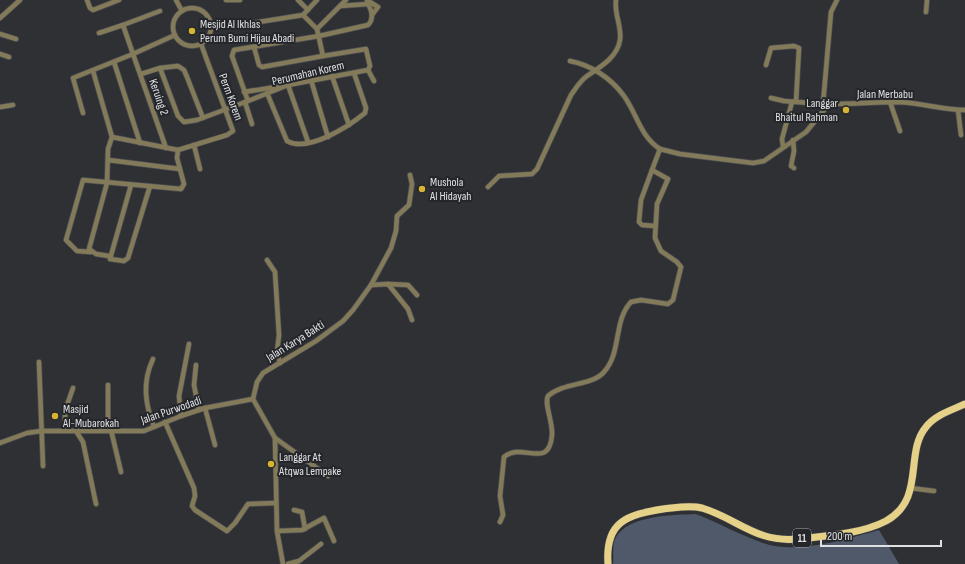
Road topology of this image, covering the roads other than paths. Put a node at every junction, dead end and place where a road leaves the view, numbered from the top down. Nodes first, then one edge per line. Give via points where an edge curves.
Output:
1 (20, 0) edge
2 (87, 0) edge
3 (119, 0) edge
4 (176, 0) edge
5 (226, 0) edge
6 (240, 0) edge
7 (298, 0) edge
8 (317, 0) edge
9 (346, 0) edge
10 (616, 0) edge
11 (835, 0) edge
12 (927, 0) edge
13 (368, 2) edge
14 (340, 6) junction
15 (308, 10) junction
16 (160, 11) dead end
17 (182, 11) junction
18 (926, 12) dead end
19 (303, 15) junction
20 (0, 18) edge
21 (123, 25) junction
22 (212, 27) junction
23 (317, 29) junction
24 (99, 32) dead end
25 (0, 34) edge
26 (175, 35) junction
27 (319, 36) junction
28 (16, 39) dead end
29 (201, 44) junction
30 (254, 47) junction
31 (0, 54) edge
32 (134, 54) junction
33 (323, 56) junction
34 (9, 57) dead end
35 (570, 61) dead end
36 (114, 62) junction
37 (766, 65) dead end
38 (160, 68) junction
39 (368, 70) junction
40 (597, 70) junction
41 (93, 71) junction
42 (354, 73) junction
43 (141, 74) junction
44 (332, 76) junction
45 (311, 80) junction
46 (374, 81) dead end
47 (287, 85) junction
48 (244, 92) junction
49 (267, 93) junction
50 (771, 98) dead end
51 (246, 101) junction
52 (794, 102) junction
53 (890, 102) junction
54 (823, 104) junction
55 (829, 104) junction
56 (13, 105) dead end
57 (0, 108) edge
58 (225, 109) junction
59 (958, 110) junction
60 (965, 110) edge
61 (83, 112) dead end
62 (203, 118) junction
63 (252, 124) dead end
64 (349, 124) junction
65 (900, 131) dead end
66 (961, 135) dead end
67 (112, 137) junction
68 (328, 137) junction
69 (793, 140) junction
70 (308, 142) junction
71 (140, 143) junction
72 (194, 145) junction
73 (783, 146) junction
74 (166, 148) junction
75 (660, 149) junction
76 (178, 150) junction
77 (108, 160) junction
78 (794, 168) dead end
79 (180, 169) junction
80 (200, 169) dead end
81 (652, 170) junction
82 (410, 175) dead end
83 (107, 183) junction
84 (131, 185) junction
85 (150, 186) junction
86 (488, 187) dead end
87 (655, 226) junction
88 (91, 252) junction
89 (109, 256) junction
90 (267, 260) dead end
91 (388, 284) junction
92 (371, 285) junction
93 (417, 295) dead end
94 (412, 320) dead end
95 (188, 344) dead end
96 (153, 359) dead end
97 (39, 362) dead end
98 (280, 363) junction
99 (196, 365) dead end
100 (108, 384) dead end
101 (73, 388) dead end
102 (253, 399) junction
103 (965, 404) edge
104 (206, 408) junction
105 (199, 410) junction
106 (180, 416) junction
107 (165, 422) junction
108 (154, 427) junction
109 (109, 430) junction
110 (41, 431) junction
111 (65, 431) junction
112 (76, 431) junction
113 (275, 438) junction
114 (0, 443) edge
115 (215, 445) dead end
116 (43, 466) dead end
117 (121, 472) dead end
118 (328, 476) dead end
119 (910, 488) junction
120 (934, 491) dead end
121 (276, 503) junction
122 (96, 504) dead end
123 (294, 510) dead end
124 (500, 522) dead end
125 (305, 529) junction
126 (277, 531) junction
127 (334, 541) dead end
128 (321, 544) dead end
129 (282, 564) edge
130 (288, 564) edge
131 (608, 564) edge

1 - 20 street
2 - 3 street via 93,10
4 - 17 street
5 - 6 street
7 - 15 street
8 - 15 street
9 - 14 street
10 - 40 street via 620,40 613,55
11 - 54 street via 831,12
12 - 18 street
13 - 14 street
13 - 27 street via 378,7 368,25
14 - 23 street
15 - 19 street
16 - 21 street
17 - 22 street via 195,8 202,10
17 - 26 street via 174,22
19 - 22 street
19 - 23 street, Perumahan Korem
21 - 24 street
21 - 32 street, Keruing 2
22 - 29 street via 210,34
23 - 27 street, Perumahan Korem
25 - 28 street
26 - 29 street via 183,44
26 - 32 street
27 - 30 street
27 - 33 street, Perumahan Korem
29 - 58 street, Perm Korem
30 - 33 street, Perumahan Korem via 259,65 262,67
30 - 48 street via 234,50 232,54
31 - 34 street
32 - 36 street
32 - 43 street, Keruing 2
33 - 39 street, Perumahan Korem via 366,49 370,66
35 - 40 street
36 - 41 street
36 - 71 street
37 - 52 street via 771,48 799,48
38 - 43 street
38 - 62 street via 174,65 184,70
38 - 62 street, Perumahan Korem via 182,121
39 - 42 street, Perumahan Korem
39 - 46 street
40 - 75 street via 624,95 640,127 652,144
40 - 86 street via 578,84 571,95 535,172 499,176
41 - 61 street via 72,79
41 - 67 street
42 - 44 street, Perumahan Korem
42 - 64 street, Perumahan Korem via 366,111
43 - 74 street, Keruing 2
44 - 45 street, Perumahan Korem
44 - 64 street
45 - 47 street, Perumahan Korem
45 - 68 street
47 - 48 street
47 - 49 street, Perumahan Korem
47 - 70 street
48 - 51 street
49 - 51 street, Perumahan Korem
49 - 70 street, Perumahan Korem via 287,141
50 - 52 street, Jalan Merbabu
51 - 58 street, Perumahan Korem
51 - 63 street
52 - 54 street, Jalan Merbabu
52 - 73 street via 782,139
53 - 55 street, Jalan Merbabu
53 - 59 street, Jalan Merbabu
53 - 65 street
54 - 55 street, Jalan Merbabu
55 - 69 street via 809,128
56 - 57 street
58 - 62 street, Perumahan Korem
58 - 72 street, Perm Korem via 232,128 231,133
59 - 60 street, Jalan Merbabu
59 - 66 street
64 - 68 street, Perumahan Korem
67 - 71 street
67 - 77 street
68 - 70 street, Perumahan Korem
69 - 73 street
69 - 78 street via 791,166
71 - 74 street
72 - 76 street, Perm Korem
72 - 80 street
73 - 75 street via 764,160 753,163
74 - 76 street
75 - 81 street
76 - 79 street
77 - 79 street
77 - 83 street
79 - 85 street via 184,184 181,189
81 - 87 street via 668,179 658,199
81 - 87 street via 641,200 640,222 642,225
82 - 92 street, Jalan Karya Bakti via 412,184 408,207 397,216 391,248
83 - 84 street
83 - 88 street via 89,249
83 - 88 street via 83,180 66,240 77,251
84 - 85 street
84 - 89 street
85 - 89 street via 128,258 124,261 110,259
87 - 124 street via 658,247 663,254 681,267 673,300 668,304 641,300 632,302 623,315 613,358 603,374 548,396 547,404 552,425 550,447 541,454 516,452 504,457 500,496 503,515
88 - 89 street
90 - 98 street via 275,272 279,335 277,352
91 - 92 street
91 - 93 street via 408,285
91 - 94 street via 408,309
92 - 98 street, Jalan Karya Bakti via 343,321
95 - 106 street via 179,396
96 - 108 street via 145,386
97 - 110 street
98 - 102 street, Jalan Karya Bakti via 260,376
99 - 105 street via 194,385
100 - 109 street
101 - 111 street via 65,411
102 - 104 street, Jalan Purwodadi
102 - 113 street
103 - 119 highway, 11 via 940,415 925,427 920,438
104 - 105 street, Jalan Purwodadi
104 - 115 street
105 - 106 street, Jalan Purwodadi
106 - 107 street, Jalan Purwodadi
107 - 108 street, Jalan Purwodadi
107 - 121 street via 194,488 192,506 195,510 226,531 247,505
108 - 109 street, Jalan Purwodadi via 142,431
109 - 112 street, Jalan Purwodadi
109 - 117 street
110 - 111 street, Jalan Purwodadi
110 - 114 street, Jalan Purwodadi via 27,433
110 - 116 street
111 - 112 street, Jalan Purwodadi
112 - 122 street via 83,442
113 - 118 street
113 - 121 street
119 - 120 street
119 - 131 highway, 11 via 907,501 887,520 858,530 797,539 776,539 756,535 700,508 676,507 648,512 622,520 615,527 609,540
121 - 126 street
123 - 125 street via 302,512
125 - 126 street
125 - 127 street via 324,518
126 - 129 street
128 - 130 street via 299,561

